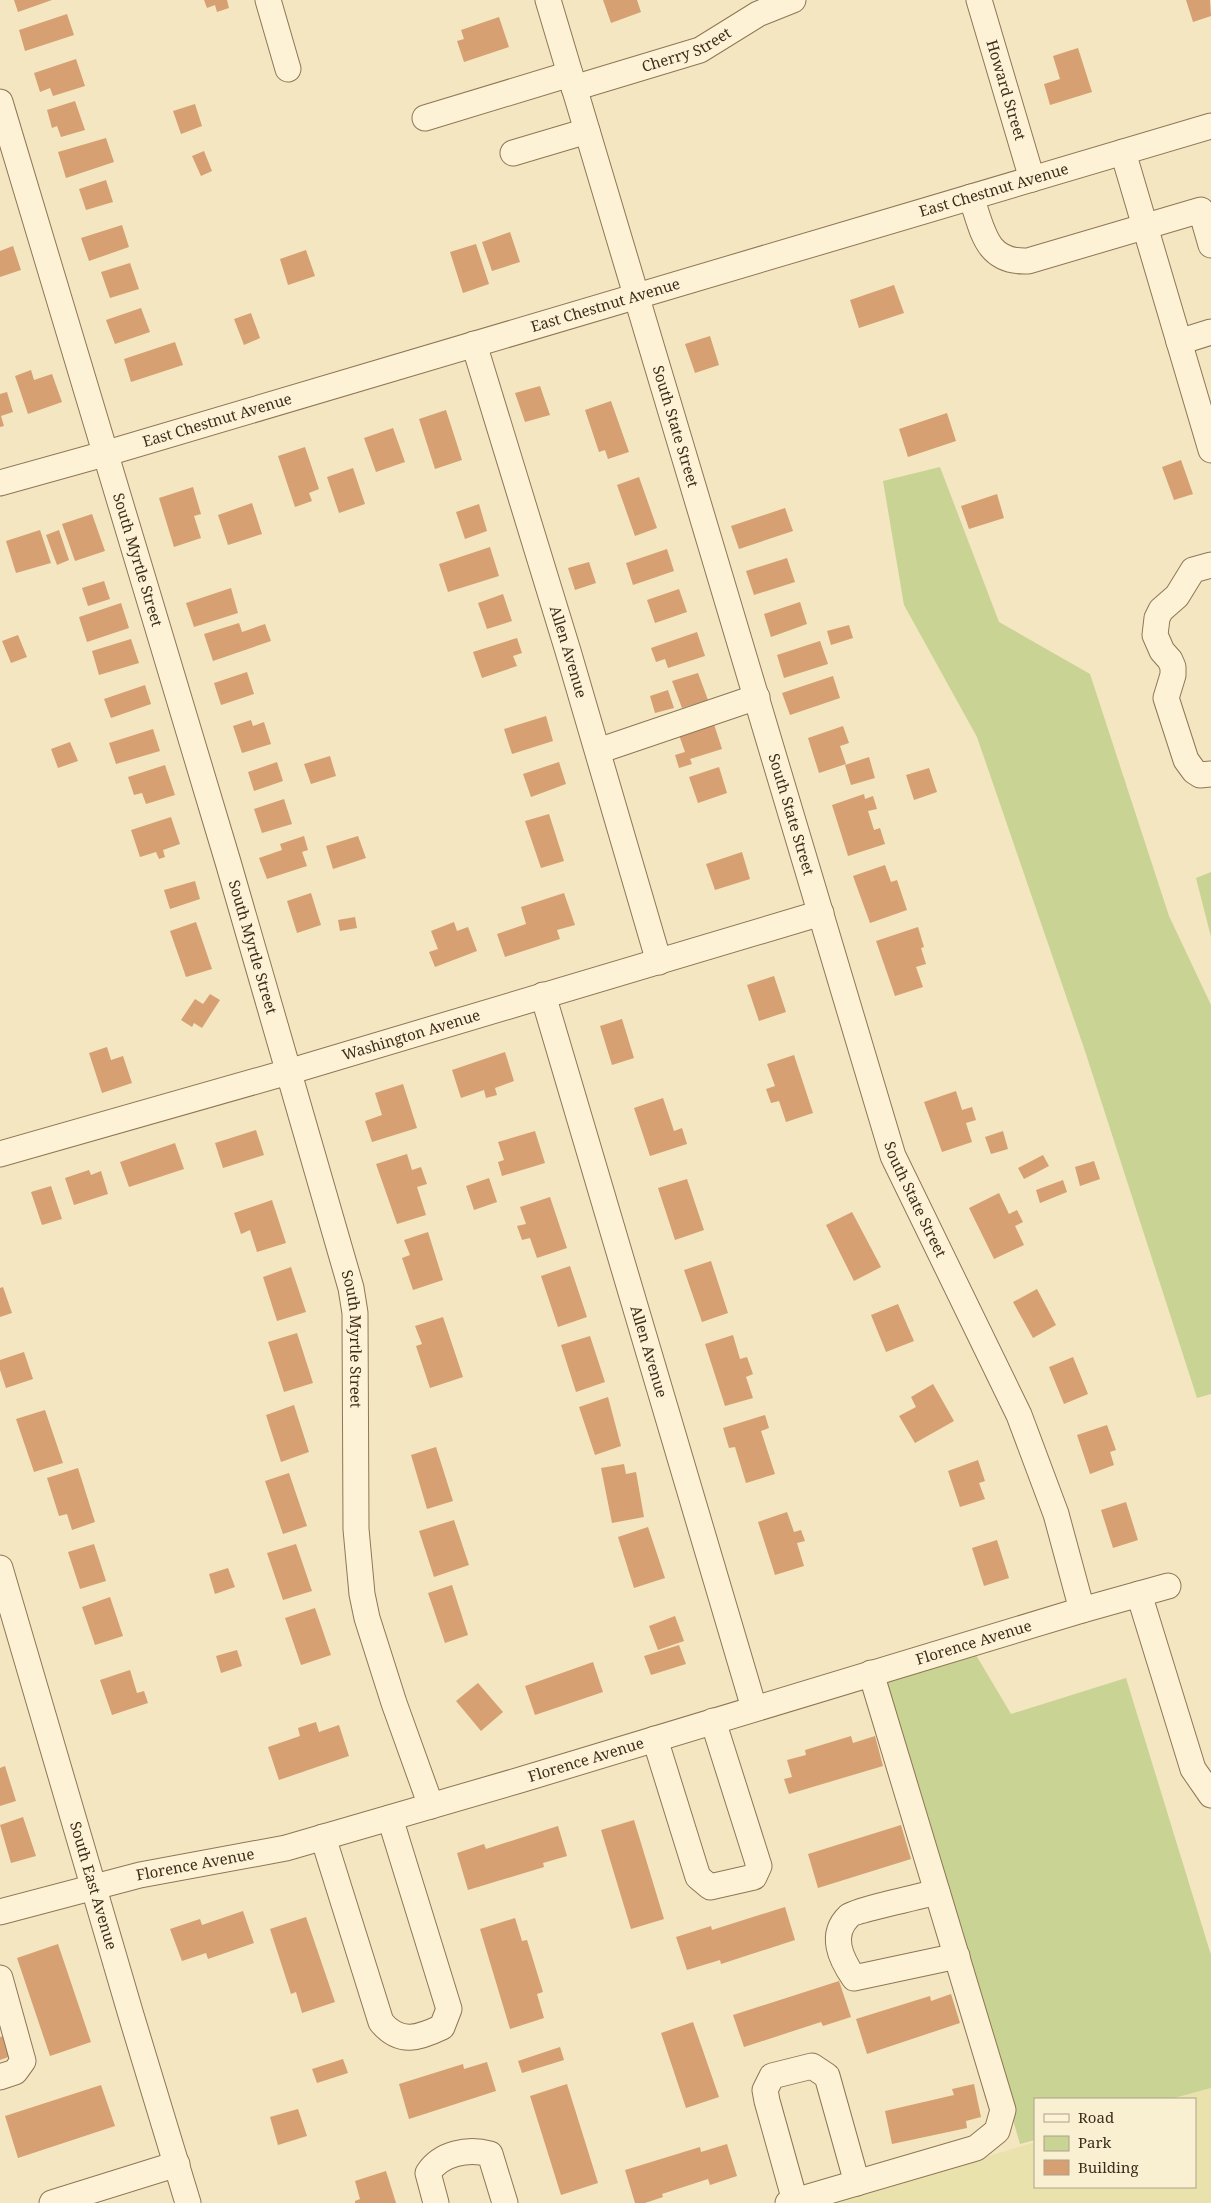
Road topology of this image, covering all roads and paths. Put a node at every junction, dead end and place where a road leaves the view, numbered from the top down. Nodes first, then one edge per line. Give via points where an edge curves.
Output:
1 (268, 0) edge
2 (548, 0) edge
3 (793, 0) edge
4 (979, 0) edge
5 (288, 69) dead end
6 (572, 81) junction
7 (1, 106) edge
8 (426, 118) dead end
9 (1211, 126) edge
10 (587, 131) junction
11 (1122, 152) junction
12 (514, 153) dead end
13 (1032, 179) junction
14 (971, 197) junction
15 (1144, 226) junction
16 (1211, 245) edge
17 (636, 296) junction
18 (1211, 332) edge
19 (1179, 342) junction
20 (474, 344) junction
21 (1211, 450) edge
22 (104, 454) junction
23 (0, 483) edge
24 (1211, 564) edge
25 (757, 697) junction
26 (598, 752) junction
27 (1211, 774) edge
28 (822, 913) junction
29 (659, 962) junction
30 (543, 995) junction
31 (288, 1072) junction
32 (0, 1154) edge
33 (0, 1568) edge
34 (1168, 1586) dead end
35 (1139, 1594) junction
36 (4, 1600) edge
37 (1082, 1610) junction
38 (871, 1673) junction
39 (754, 1708) junction
40 (713, 1721) junction
41 (656, 1739) junction
42 (1211, 1795) edge
43 (431, 1806) junction
44 (390, 1818) junction
45 (323, 1837) junction
46 (94, 1888) junction
47 (937, 1892) junction
48 (0, 1912) edge
49 (956, 1956) junction
50 (0, 1978) edge
51 (0, 2077) edge
52 (177, 2164) junction
53 (857, 2183) junction
54 (792, 2202) edge
55 (52, 2203) edge
56 (188, 2203) edge
57 (436, 2203) edge
58 (505, 2203) edge

1 - 5 street
2 - 6 street, South State Street
3 - 6 street, Cherry Street via 758,14 700,50
4 - 13 street, Howard Street
6 - 8 street, Cherry Street
6 - 10 street, South State Street
7 - 22 street, South Myrtle Street
9 - 11 street, East Chestnut Avenue
10 - 12 street
10 - 17 street, South State Street
11 - 13 street, East Chestnut Avenue
11 - 15 street
13 - 14 street, East Chestnut Avenue
14 - 15 street via 993,250 1014,261 1028,261
14 - 17 street, East Chestnut Avenue
15 - 16 street via 1201,210
15 - 19 street
17 - 20 street, East Chestnut Avenue
17 - 25 street, South State Street
18 - 19 street
19 - 21 street
20 - 22 street, East Chestnut Avenue
20 - 26 street, Allen Avenue
22 - 23 street, East Chestnut Avenue
22 - 31 street, South Myrtle Street
24 - 27 street via 1192,570 1177,596 1161,610 1155,627 1158,643 1173,667 1166,698 1186,760 1200,775
25 - 26 street
25 - 28 street, South State Street
26 - 29 street, Allen Avenue
28 - 29 street, Washington Avenue
28 - 37 street, South State Street via 893,1156 1019,1415 1056,1514
29 - 30 street, Washington Avenue
30 - 31 street, Washington Avenue
30 - 39 street, Allen Avenue
31 - 32 street, Washington Avenue
31 - 43 street, South Myrtle Street via 351,1288 355,1313 356,1529 362,1594 394,1703
33 - 36 street, South East Avenue
34 - 35 street, Florence Avenue
35 - 37 street, Florence Avenue
35 - 42 street via 1193,1769
36 - 46 street, South East Avenue
37 - 38 street, Florence Avenue
38 - 39 street, Florence Avenue
38 - 47 street
39 - 40 street, Florence Avenue
40 - 41 street, Florence Avenue
40 - 41 street via 759,1866 754,1877 710,1887 698,1877
41 - 43 street, Florence Avenue
43 - 44 street, Florence Avenue
44 - 45 street, Florence Avenue
44 - 45 street via 448,2009 442,2027 423,2036 402,2038 389,2032 381,2022
45 - 46 street, Florence Avenue via 258,1855 140,1875
46 - 48 street, Florence Avenue
46 - 52 street, South East Avenue
47 - 49 street
47 - 49 street via 850,1915 840,1928 837,1942 843,1963 854,1978
49 - 53 street via 1003,2110 997,2131 976,2148
50 - 51 street via 23,2061 14,2072
52 - 55 street
52 - 56 street, South East Avenue
53 - 54 street
53 - 54 street via 827,2076 812,2066 772,2076 765,2090
57 - 58 street via 428,2173 443,2159 466,2150 490,2154

